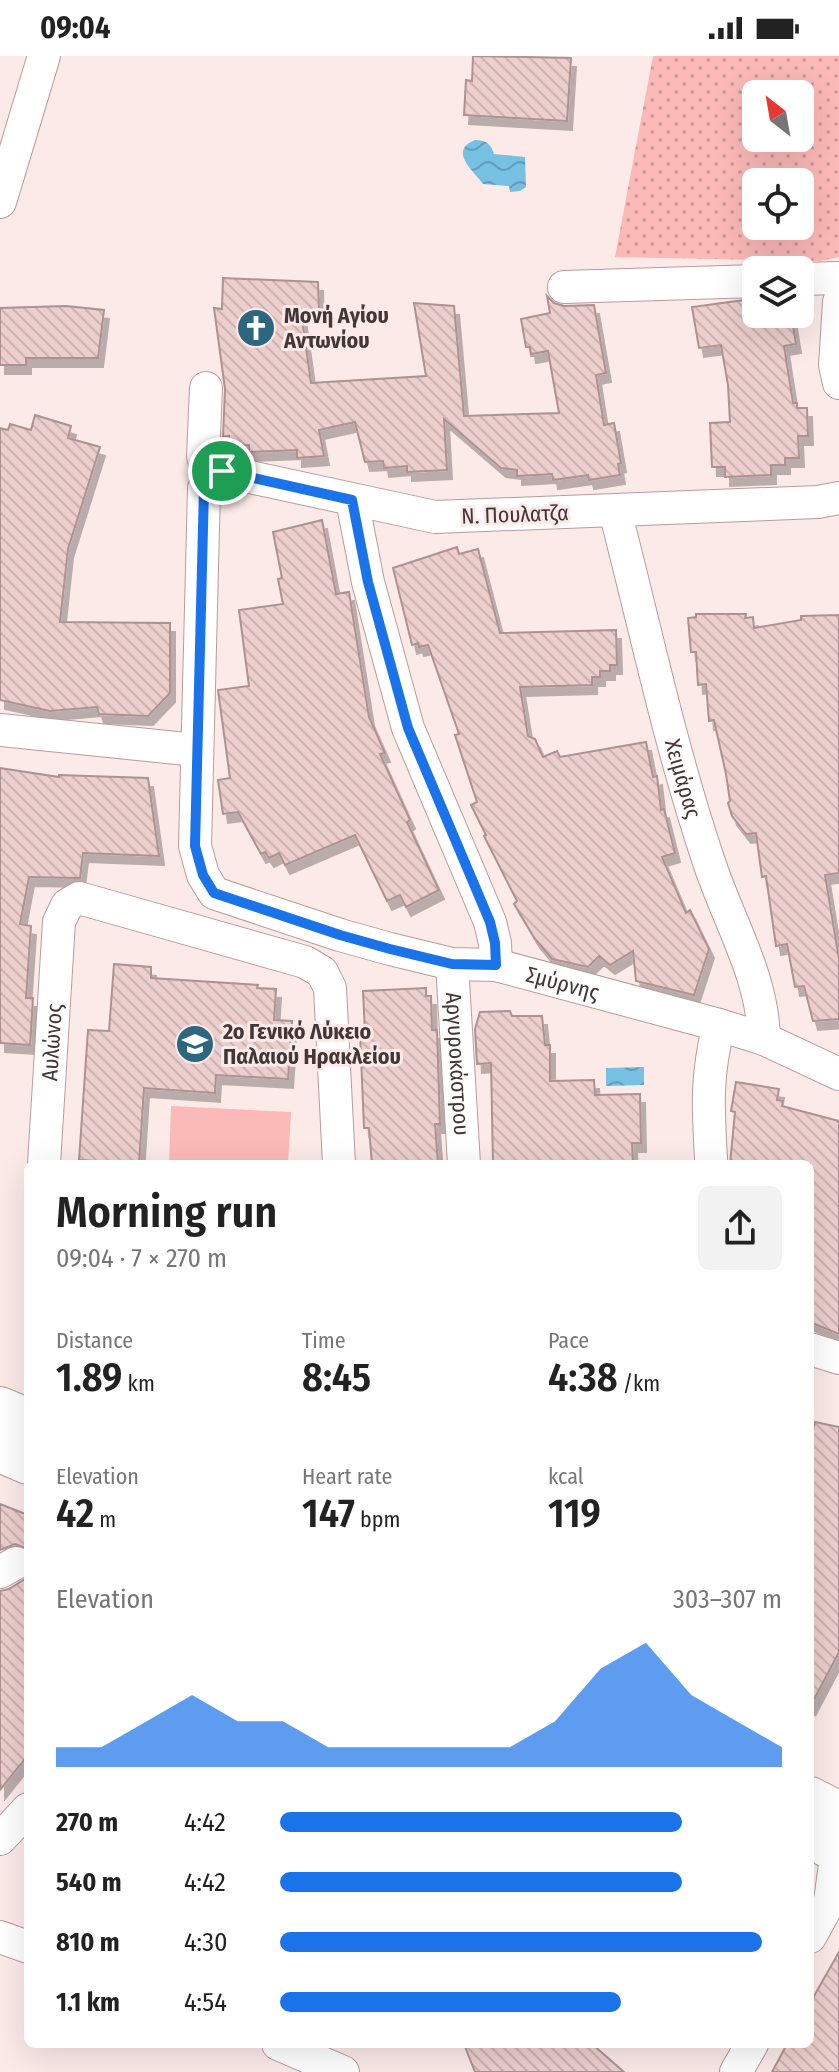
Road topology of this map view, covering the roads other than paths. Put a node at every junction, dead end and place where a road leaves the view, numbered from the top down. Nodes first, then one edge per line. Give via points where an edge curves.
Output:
1 (44, 56) edge
2 (6, 159) edge
3 (0, 202) edge
4 (839, 278) edge
5 (814, 279) edge
6 (742, 281) edge
7 (564, 287) dead end
8 (839, 302) edge
9 (839, 383) edge
10 (206, 388) dead end
11 (206, 482) junction
12 (839, 498) edge
13 (352, 500) junction
14 (615, 511) junction
15 (0, 730) edge
16 (196, 750) junction
17 (214, 893) junction
18 (209, 935) junction
19 (452, 964) junction
20 (496, 965) junction
21 (719, 1025) junction
22 (764, 1039) junction
23 (839, 1074) edge
24 (711, 1158) dead end
25 (44, 1160) edge
26 (339, 1160) edge
27 (464, 1160) edge
28 (814, 1350) edge
29 (839, 1358) edge
30 (0, 1408) edge
31 (24, 1418) edge
32 (0, 1451) edge
33 (24, 1461) edge
34 (814, 1805) edge
35 (24, 1813) edge
36 (833, 1838) edge
37 (0, 1839) edge
38 (814, 1930) edge
39 (0, 1937) edge
40 (24, 1946) edge
41 (287, 2048) edge
42 (750, 2048) edge
43 (343, 2072) edge
44 (736, 2072) edge

1 - 2 street
2 - 3 street
4 - 5 street
6 - 7 street
8 - 9 street
10 - 11 street
11 - 13 street, Ν. Πουλατζα via 222,471
11 - 16 street
12 - 14 street, Ν. Πουλατζα
13 - 14 street, Ν. Πουλατζα via 435,517
13 - 20 street via 368,582 408,728 490,922
14 - 22 street, Χειμάρας via 708,860 757,984
15 - 16 street
16 - 17 street via 195,846
17 - 18 street
17 - 19 street, Σμύρνης via 340,935
18 - 25 street, Αυλώνος via 79,898 67,905 59,922
18 - 26 street via 305,962 322,972 330,988
19 - 20 street, Σμύρνης
19 - 27 street, Αργυροκάστρου
20 - 21 street, Σμύρνης
21 - 22 street, Σμύρνης
21 - 24 street via 707,1094
22 - 23 street, Σμύρνης
28 - 29 street
30 - 31 main road
32 - 33 main road
34 - 36 main road
35 - 37 street
36 - 38 street via 830,1901
39 - 40 street
41 - 43 street
42 - 44 street

